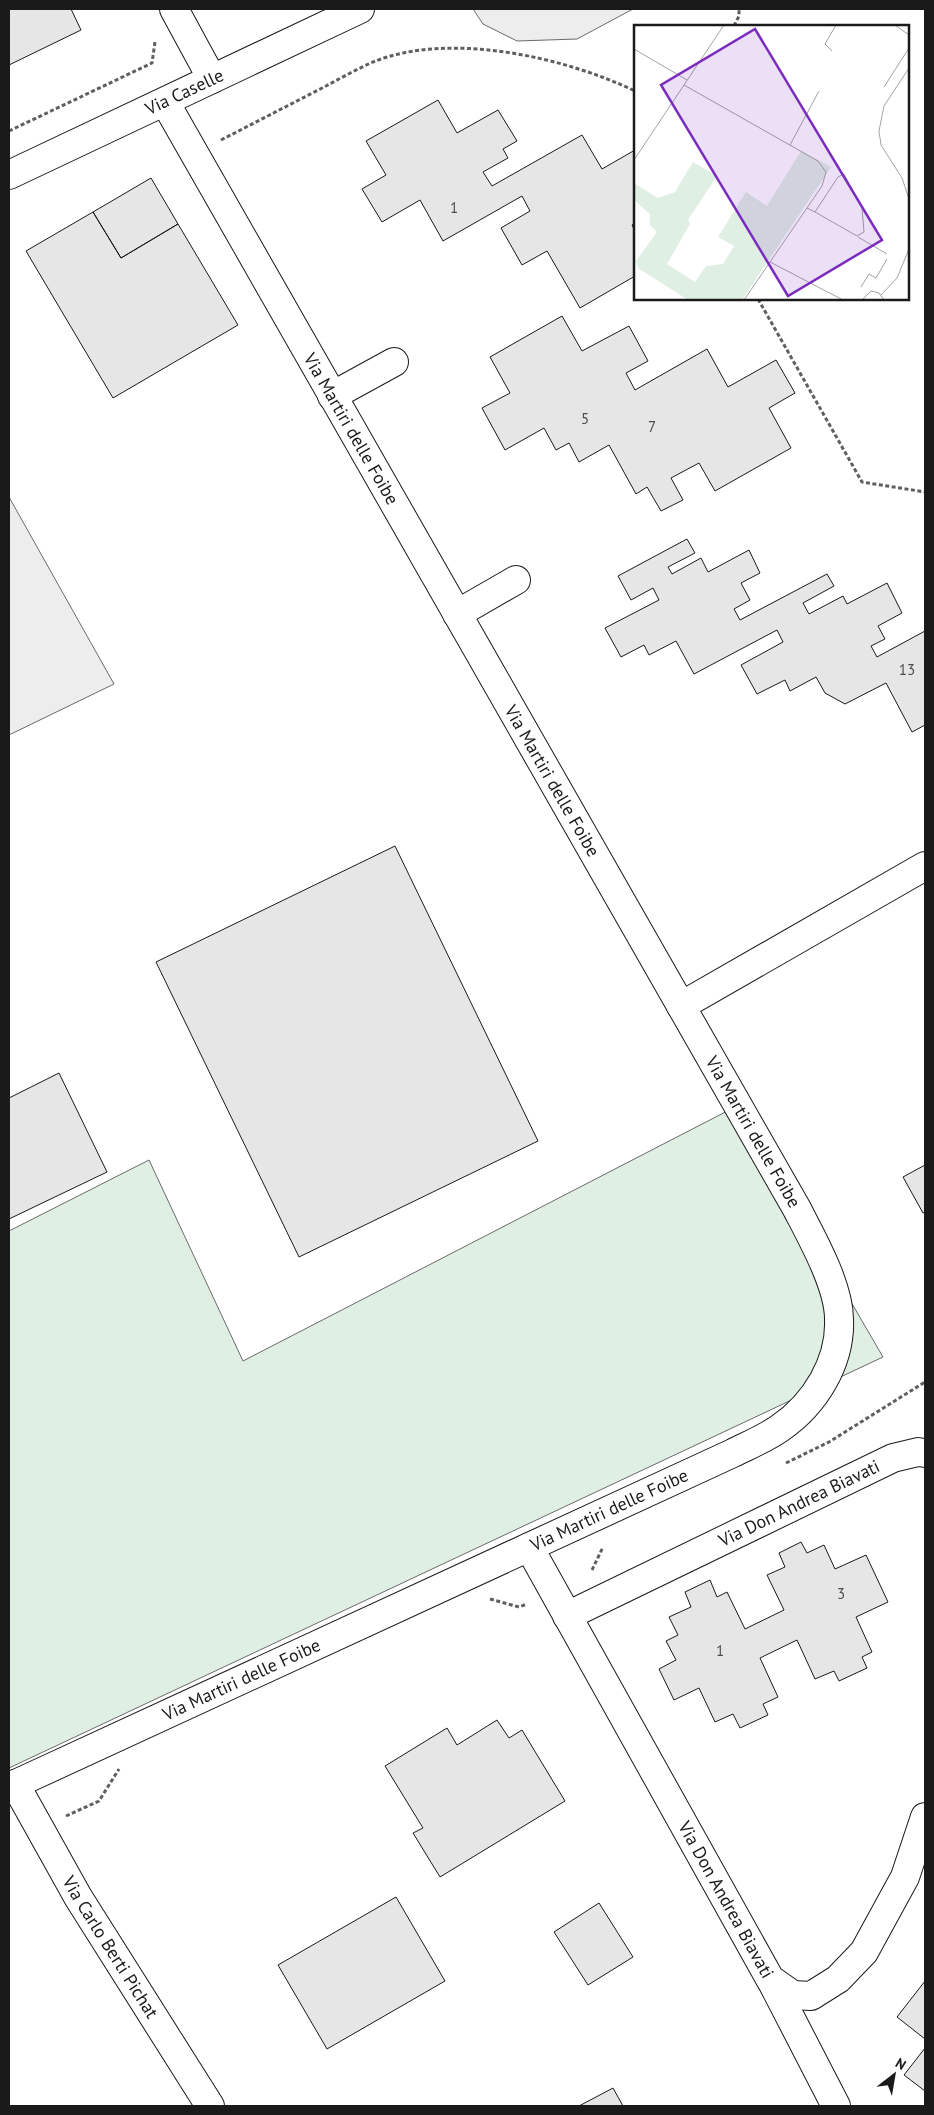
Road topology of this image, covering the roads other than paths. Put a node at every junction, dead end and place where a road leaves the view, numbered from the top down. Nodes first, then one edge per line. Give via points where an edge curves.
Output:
1 (174, 9) edge
2 (360, 9) edge
3 (212, 79) junction
4 (164, 102) junction
5 (9, 175) edge
6 (394, 362) dead end
7 (332, 396) junction
8 (516, 580) dead end
9 (457, 614) junction
10 (925, 866) edge
11 (681, 1006) junction
12 (925, 1453) edge
13 (529, 1547) junction
14 (561, 1605) junction
15 (12, 1785) edge
16 (925, 1817) edge
17 (770, 1979) junction
18 (210, 2106) edge
19 (836, 2106) edge

1 - 3 street
2 - 3 street, Via Caselle
3 - 4 street, Via Caselle
4 - 5 street, Via Caselle
4 - 7 street, Via Martiri delle Foibe
6 - 7 street
7 - 9 street, Via Martiri delle Foibe
8 - 9 street
9 - 11 street, Via Martiri delle Foibe
10 - 11 street
11 - 13 street, Via Martiri delle Foibe via 819,1250 840,1318 829,1370 814,1396 781,1428
12 - 14 street, Via Don Andrea Biavati via 893,1458
13 - 14 street, Via Don Andrea Biavati
13 - 15 street, Via Martiri delle Foibe
14 - 17 street, Via Don Andrea Biavati
15 - 18 street, Via Carlo Berti Pichat via 78,1897
16 - 17 street, Via Don Andrea Biavati via 905,1876 864,1952 838,1979 811,1996 793,1995
17 - 19 street

